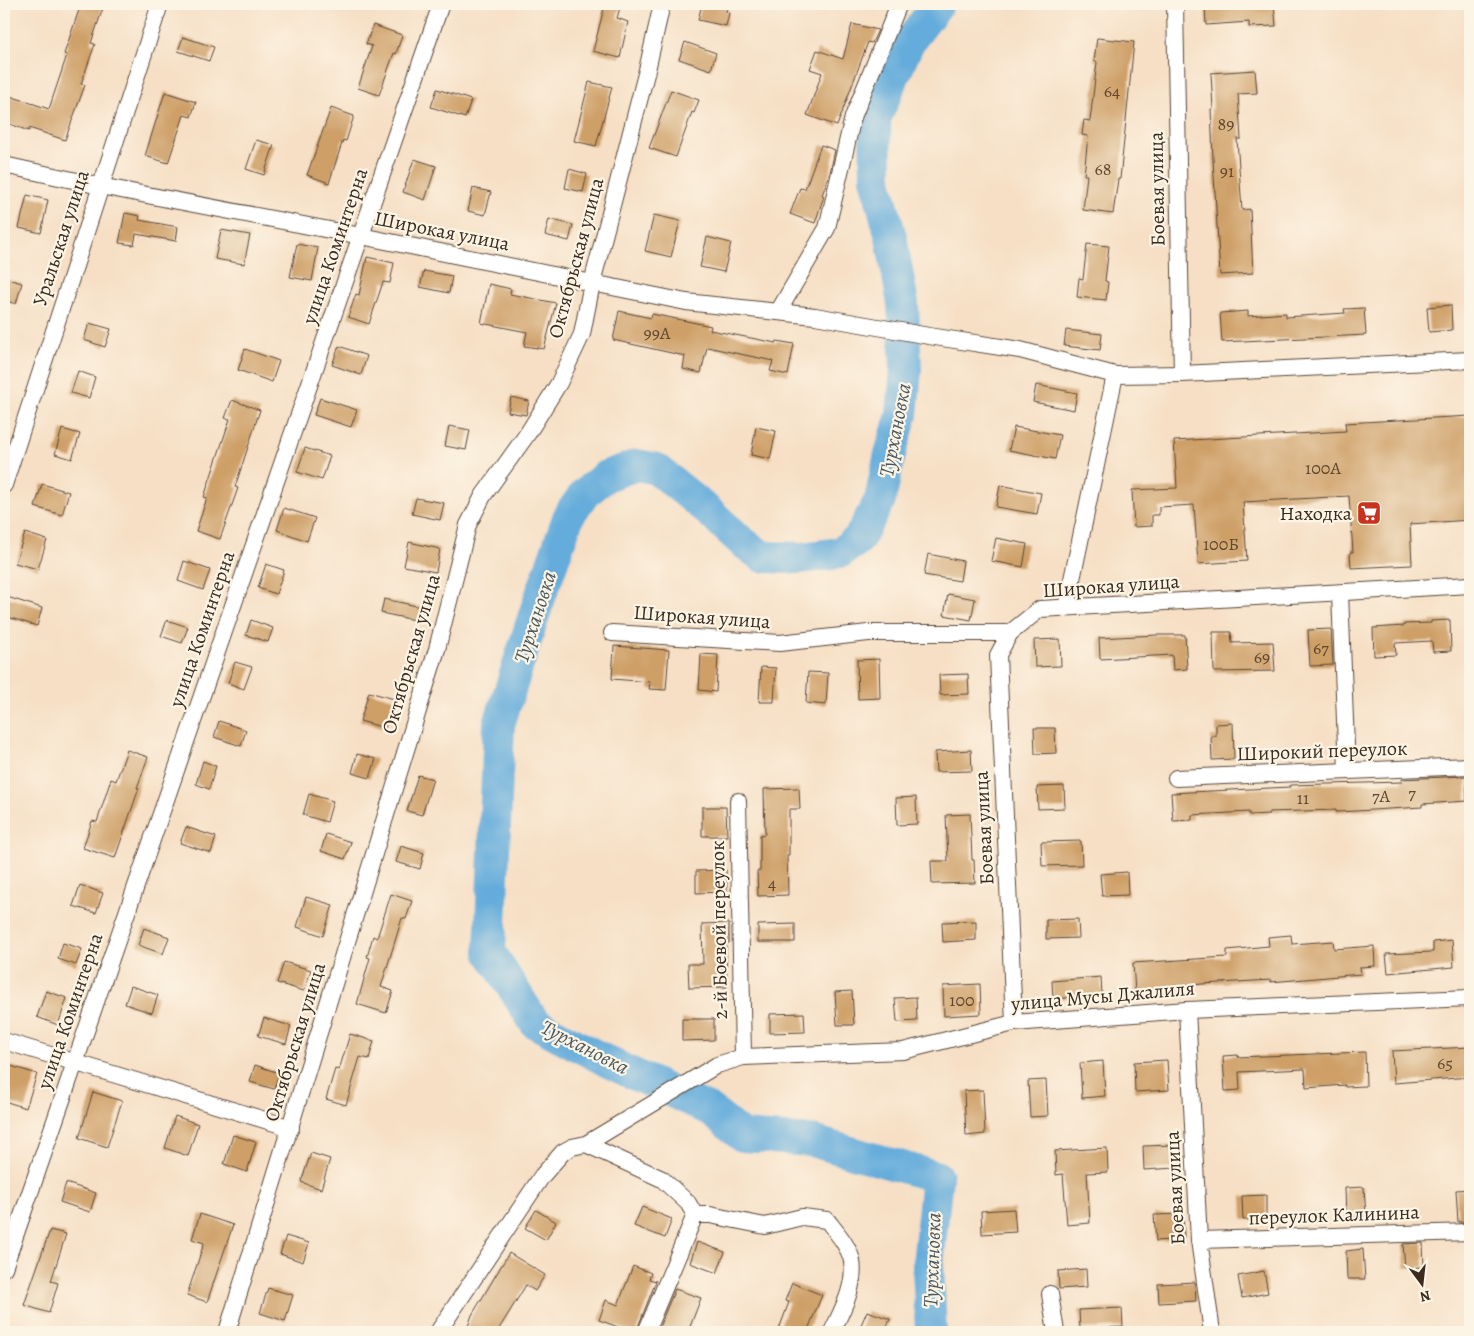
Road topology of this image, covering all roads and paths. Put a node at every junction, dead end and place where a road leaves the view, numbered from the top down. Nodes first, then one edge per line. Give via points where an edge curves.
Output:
1 (160, 4) edge
2 (441, 4) edge
3 (662, 4) edge
4 (899, 4) edge
5 (1175, 4) edge
6 (4, 165) edge
7 (100, 186) junction
8 (361, 236) junction
9 (592, 283) junction
10 (778, 312) junction
11 (1470, 360) edge
12 (1115, 374) junction
13 (1182, 374) junction
14 (4, 485) edge
15 (1470, 585) edge
16 (1340, 592) junction
17 (1066, 608) junction
18 (612, 633) dead end
19 (1010, 633) junction
20 (1470, 766) edge
21 (1347, 771) junction
22 (1176, 778) dead end
23 (738, 801) dead end
24 (1470, 998) edge
25 (1187, 1010) junction
26 (1014, 1023) junction
27 (4, 1041) edge
28 (742, 1058) junction
29 (75, 1062) junction
30 (291, 1128) junction
31 (586, 1144) junction
32 (695, 1215) junction
33 (1470, 1232) edge
34 (1199, 1240) junction
35 (4, 1268) edge
36 (1050, 1294) dead end
37 (227, 1332) edge
38 (438, 1332) edge
39 (646, 1332) edge
40 (832, 1332) edge
41 (1056, 1332) edge
42 (1212, 1332) edge

1 - 7 street, Уральская улица
2 - 8 street, улица Коминтерна
3 - 9 street, Октябрьская улица
4 - 10 street via 853,117 827,228
5 - 13 street, Боевая улица
6 - 7 street, Широкая улица
7 - 8 street, Широкая улица
7 - 14 street, Уральская улица
8 - 9 street, Широкая улица
8 - 29 street, улица Коминтерна
9 - 10 street, Широкая улица via 686,302
9 - 30 street, Октябрьская улица via 582,334 559,383 483,496 468,525 437,650
10 - 12 street, Широкая улица via 1020,350
11 - 13 street
12 - 13 street
12 - 17 street
15 - 16 street, Широкая улица
16 - 17 street, Широкая улица
16 - 21 street
17 - 19 street, Широкая улица via 1040,609
18 - 19 street, Широкая улица via 780,643 868,633
19 - 26 street, Боевая улица via 998,655
20 - 21 street, Широкий переулок
21 - 22 street, Широкий переулок
23 - 28 street, 2-й Боевой переулок
24 - 25 street, улица Мусы Джалиля
25 - 26 street, улица Мусы Джалиля
25 - 34 street, Боевая улица
26 - 28 street, улица Мусы Джалиля via 903,1051
27 - 29 street
28 - 31 street, улица Мусы Джалиля via 716,1065
29 - 30 street
29 - 35 street, улица Коминтерна
30 - 37 street, Октябрьская улица
31 - 32 street via 662,1179 688,1203
31 - 38 street, улица Мусы Джалиля via 563,1152 542,1176
32 - 39 street
32 - 40 street via 765,1226 802,1217 827,1220 852,1260 852,1284
33 - 34 street, переулок Калинина
34 - 42 street, Боевая улица
36 - 41 street

